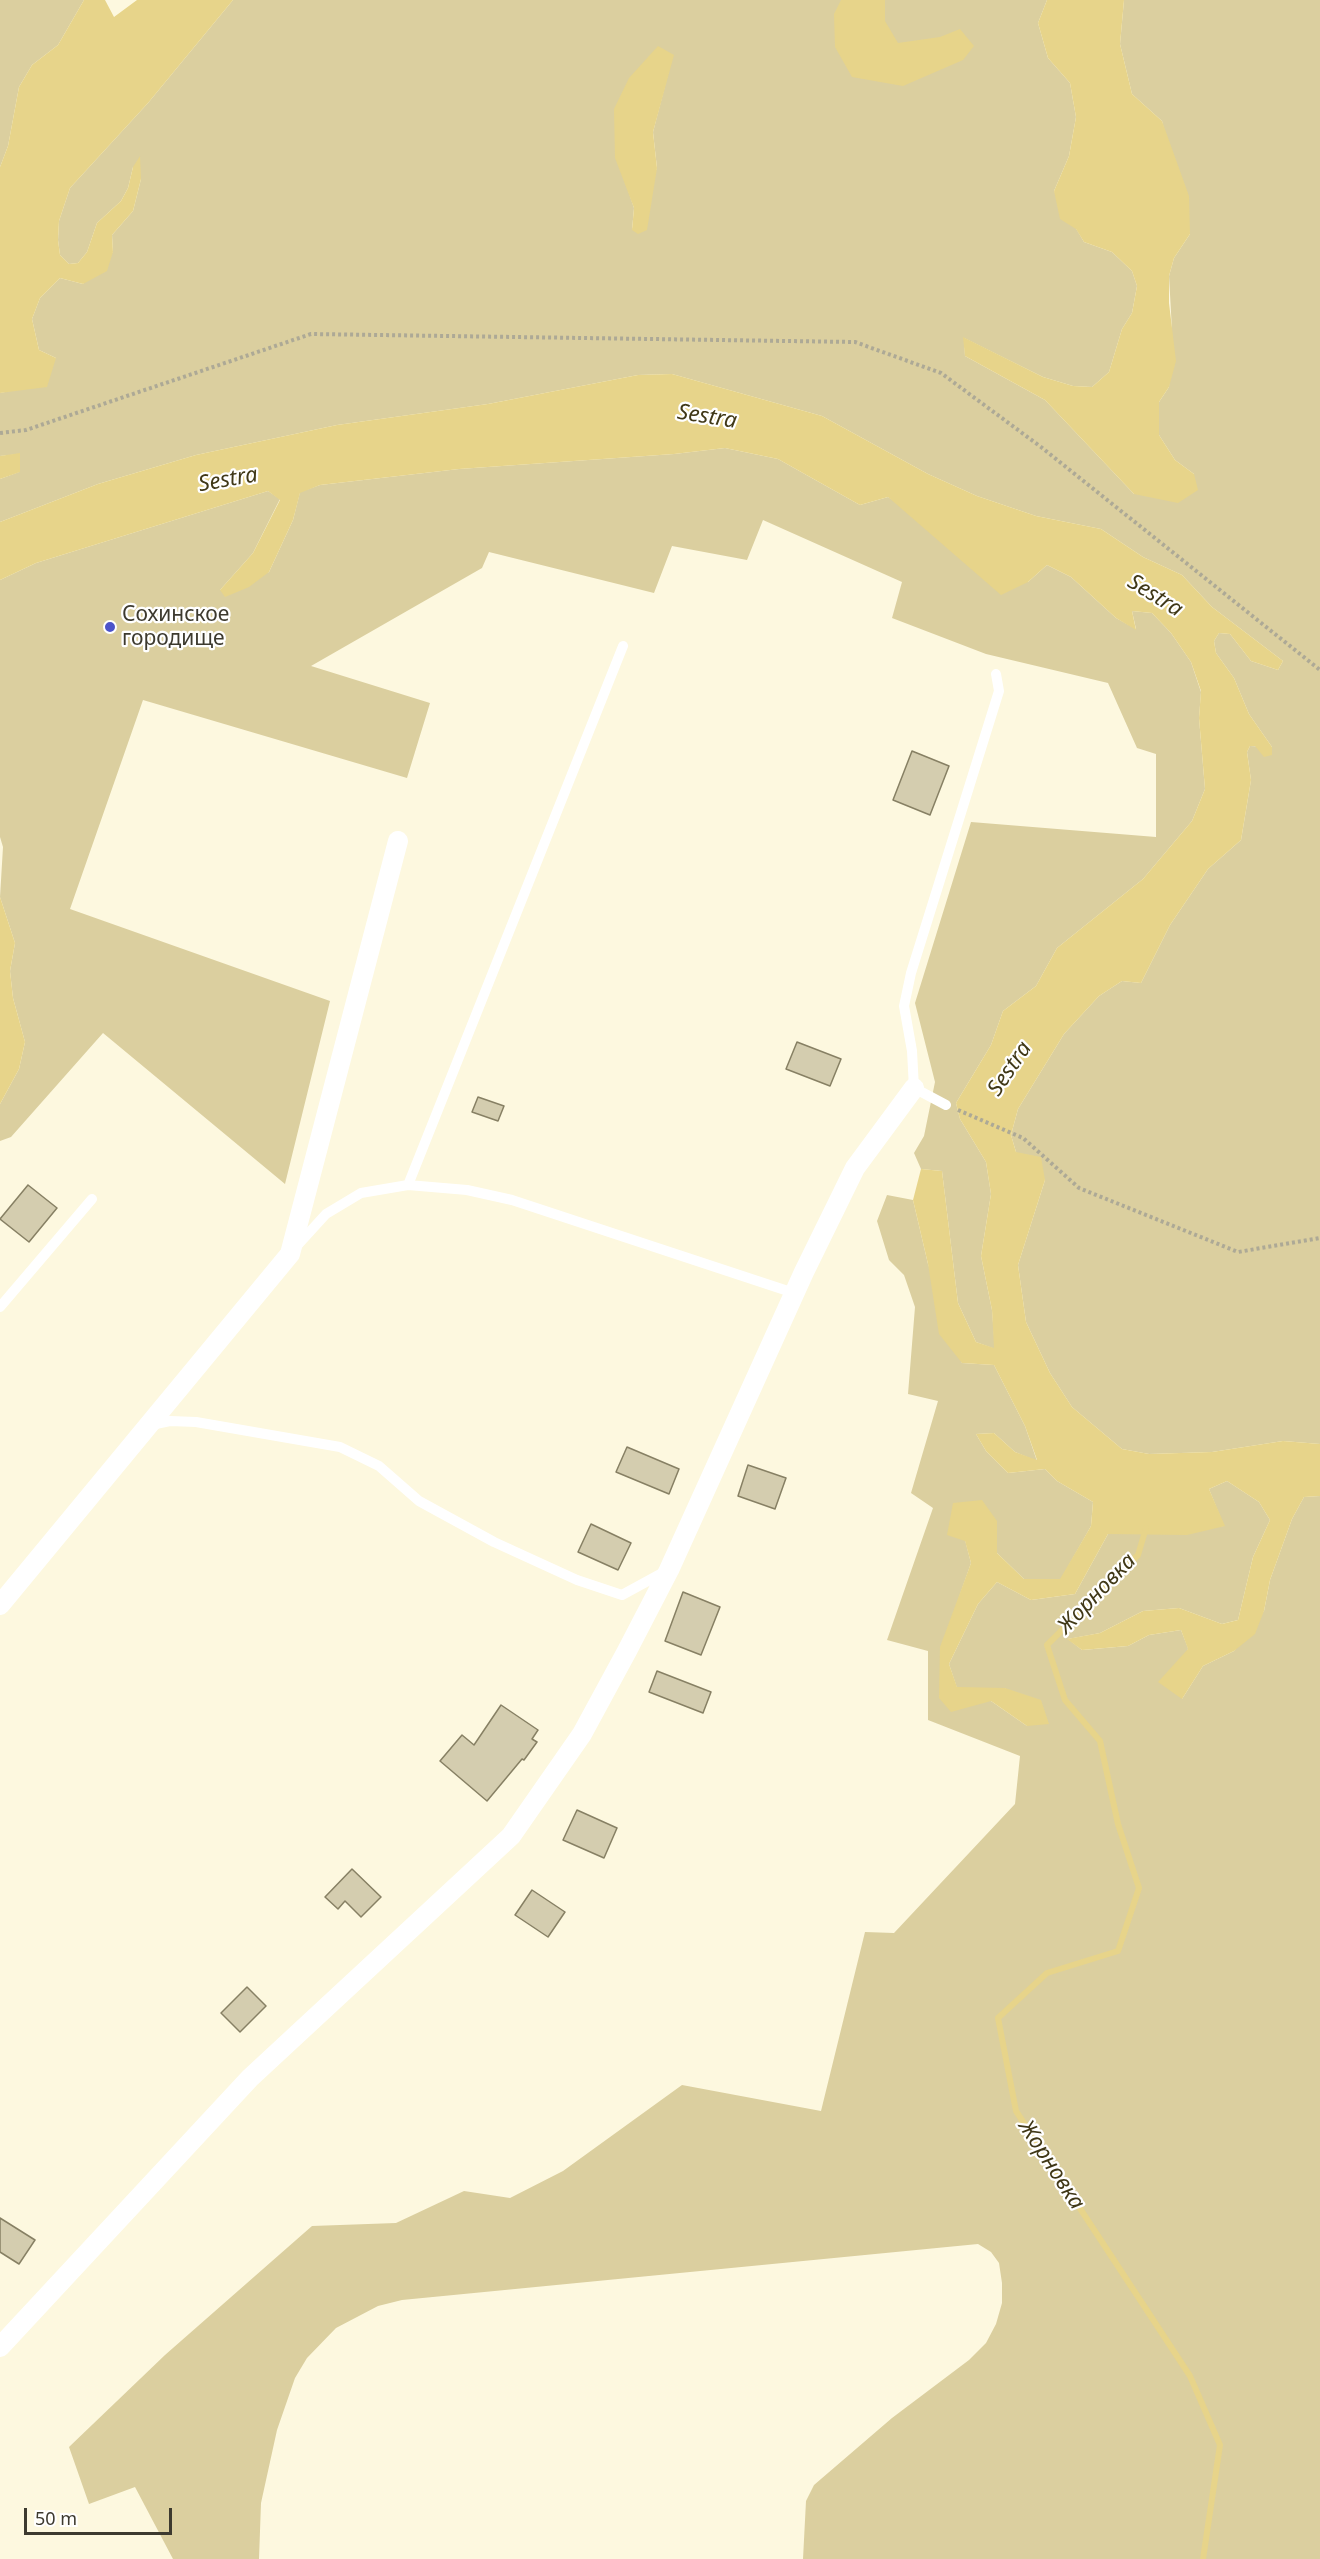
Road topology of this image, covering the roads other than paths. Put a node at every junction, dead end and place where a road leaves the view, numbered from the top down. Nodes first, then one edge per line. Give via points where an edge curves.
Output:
1 (623, 646) dead end
2 (996, 674) dead end
3 (398, 841) dead end
4 (914, 1088) junction
5 (946, 1104) road end
6 (408, 1185) junction
7 (92, 1199) dead end
8 (290, 1254) junction
9 (794, 1293) junction
10 (0, 1307) edge
11 (150, 1425) junction
12 (669, 1570) junction
13 (0, 1605) edge
14 (0, 2347) edge

1 - 6 lane
2 - 4 lane via 999,691 904,1006
3 - 8 street
4 - 5 lane
4 - 9 street via 855,1168
6 - 8 lane via 361,1193 326,1214
6 - 9 lane via 467,1190 512,1200
7 - 10 lane
8 - 11 street
9 - 12 street
11 - 12 lane via 196,1422 340,1447 379,1466 419,1501 494,1542 622,1595
11 - 13 street
12 - 14 street via 582,1734 511,1836 250,2079

